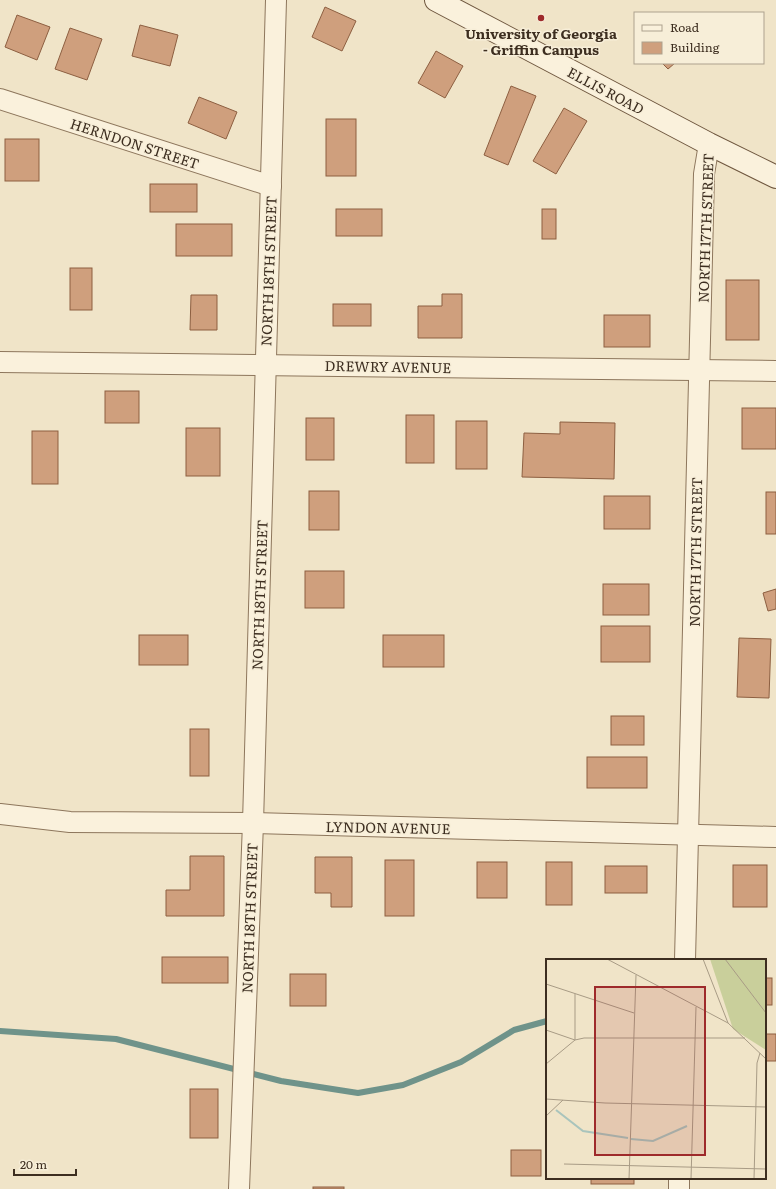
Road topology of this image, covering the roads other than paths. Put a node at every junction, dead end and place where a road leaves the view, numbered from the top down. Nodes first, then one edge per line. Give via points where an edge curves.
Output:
1 (276, 0) edge
2 (436, 0) edge
3 (0, 99) edge
4 (709, 144) junction
5 (776, 177) edge
6 (271, 186) junction
7 (0, 362) edge
8 (265, 365) junction
9 (700, 370) junction
10 (776, 371) edge
11 (0, 814) edge
12 (252, 823) junction
13 (688, 834) junction
14 (776, 837) edge
15 (685, 959) edge
16 (239, 1189) edge

1 - 6 street, NORTH 18TH STREET
2 - 4 street, ELLIS ROAD
3 - 6 street, HERNDON STREET
4 - 5 street, ELLIS ROAD
4 - 9 street, NORTH 17TH STREET via 704,174
6 - 8 street, NORTH 18TH STREET
7 - 8 street, DREWRY AVENUE
8 - 9 street, DREWRY AVENUE
8 - 12 street, NORTH 18TH STREET
9 - 10 street, DREWRY AVENUE
9 - 13 street, NORTH 17TH STREET
11 - 12 street, LYNDON AVENUE via 70,822
12 - 13 street, LYNDON AVENUE
12 - 16 street, NORTH 18TH STREET
13 - 14 street, LYNDON AVENUE
13 - 15 street, NORTH 17TH STREET

